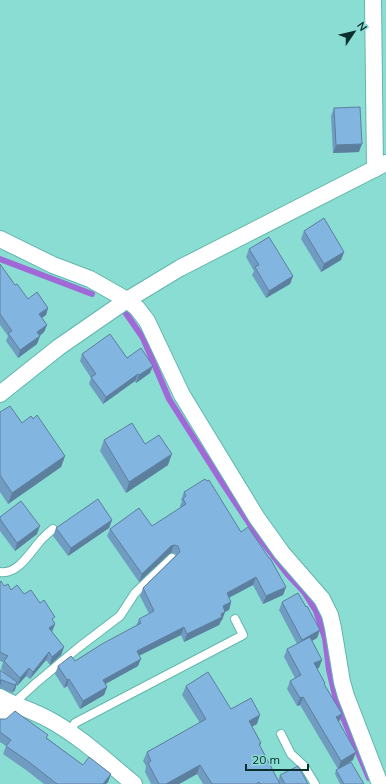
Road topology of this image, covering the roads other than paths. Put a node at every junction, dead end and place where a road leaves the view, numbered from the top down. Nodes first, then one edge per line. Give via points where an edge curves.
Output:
1 (373, 0) edge
2 (380, 166) edge
3 (0, 239) edge
4 (127, 300) junction
5 (0, 394) edge
6 (53, 529) dead end
7 (172, 558) edge
8 (0, 572) edge
9 (235, 619) dead end
10 (6, 701) edge
11 (0, 718) edge
12 (70, 732) junction
13 (281, 734) dead end
14 (134, 784) edge
15 (315, 784) edge
16 (380, 784) edge

1 - 2 street
2 - 4 street via 180,268
3 - 4 street via 90,280
4 - 5 street via 58,347
4 - 16 street via 147,321 182,395 257,518 282,553 322,599 330,615 346,696
6 - 8 lane via 21,564 13,570
7 - 10 lane via 134,593 120,616 36,683
9 - 12 lane via 243,635 75,723
10 - 11 street
10 - 12 street via 47,718
12 - 14 street
13 - 15 lane via 291,754 304,766

